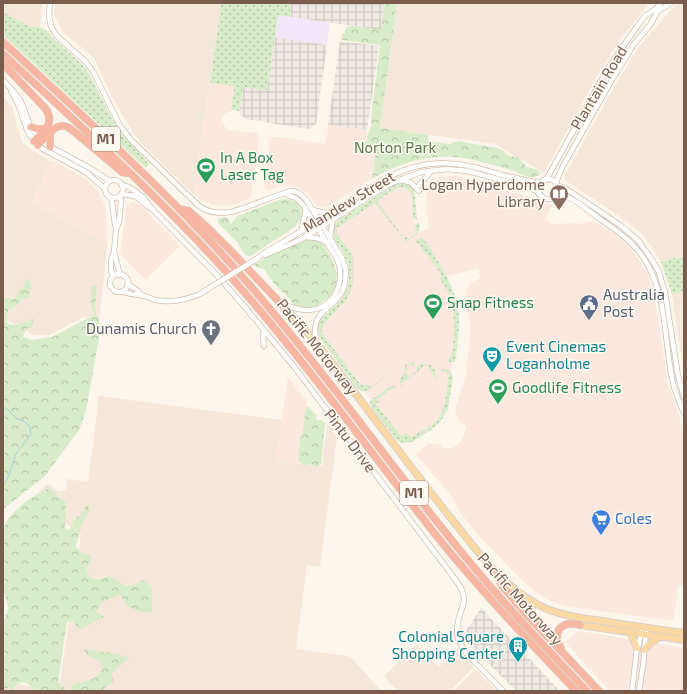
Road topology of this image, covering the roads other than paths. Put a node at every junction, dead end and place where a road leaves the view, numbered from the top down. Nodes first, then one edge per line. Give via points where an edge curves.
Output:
1 (50, 3) edge
2 (661, 3) edge
3 (669, 4) edge
4 (3, 42) edge
5 (3, 54) edge
6 (3, 64) edge
7 (3, 80) edge
8 (9, 87) junction
9 (31, 127) junction
10 (48, 130) junction
11 (38, 141) junction
12 (50, 147) junction
13 (432, 171) junction
14 (132, 175) junction
15 (399, 180) junction
16 (546, 180) junction
17 (110, 181) junction
18 (541, 183) junction
19 (122, 185) junction
20 (419, 185) dead end
21 (557, 185) junction
22 (105, 189) junction
23 (419, 191) dead end
24 (285, 194) junction
25 (540, 194) junction
26 (121, 195) junction
27 (555, 196) junction
28 (111, 197) junction
29 (152, 208) junction
30 (179, 209) junction
31 (306, 209) junction
32 (313, 210) junction
33 (329, 213) junction
34 (333, 219) junction
35 (316, 221) junction
36 (320, 227) junction
37 (116, 229) junction
38 (302, 230) junction
39 (305, 237) junction
40 (330, 237) junction
41 (326, 242) junction
42 (114, 252) junction
43 (258, 258) junction
44 (120, 275) junction
45 (114, 276) junction
46 (128, 284) junction
47 (123, 291) junction
48 (141, 295) junction
49 (281, 304) junction
50 (264, 331) junction
51 (316, 343) junction
52 (264, 346) dead end
53 (684, 397) edge
54 (684, 413) edge
55 (495, 572) junction
56 (580, 625) joint
57 (644, 631) junction
58 (630, 632) junction
59 (684, 633) edge
60 (660, 636) junction
61 (684, 640) edge
62 (637, 648) junction
63 (644, 650) junction
64 (579, 670) junction
65 (503, 691) edge
66 (576, 691) edge
67 (587, 691) edge
68 (599, 691) edge
69 (632, 691) edge
70 (639, 691) edge

1 - 24 street via 49,21 54,32 87,63 119,124 131,140 199,206 212,212 227,213
2 - 3 street
2 - 16 street, Plantain Road via 646,15 608,68
3 - 21 street, Plantain Road via 658,11 621,64 560,172
4 - 30 highway, Pacific Motorway / M1
5 - 14 highway, Pacific Motorway / M1
6 - 10 highway via 47,111 50,119
7 - 8 street
8 - 9 street via 21,102
8 - 11 street via 19,106 26,130
9 - 10 highway
9 - 11 street
10 - 11 highway
10 - 12 highway
10 - 14 highway via 68,126 122,172
11 - 12 street
11 - 22 street via 86,172
12 - 17 street
13 - 15 street, Mandew Street via 413,174
13 - 20 street
13 - 25 street, Mandew Street via 468,171 531,188
14 - 66 highway, Pacific Motorway / M1 via 195,238 254,304 452,555
15 - 23 street via 410,182
15 - 34 street, Mandew Street
16 - 18 street
16 - 21 street via 551,180
17 - 19 street via 118,181
17 - 22 street
18 - 25 street
18 - 33 street, Mandew Street via 465,165 427,164 391,176
19 - 26 street via 124,189
19 - 29 street, Pintu Drive via 140,194
21 - 27 street via 558,191
21 - 53 street via 620,225 638,240 652,260 665,292 677,370
22 - 28 street
24 - 31 street via 298,199
24 - 32 street via 293,191 300,194
25 - 27 street via 547,199
26 - 28 street
26 - 29 street, Pintu Drive via 135,196
26 - 37 street
27 - 54 street via 569,197 575,201 626,238 644,258 659,293 673,384
28 - 37 street
29 - 50 street, Pintu Drive via 224,283
30 - 49 highway via 189,211 210,230
30 - 67 highway, Pacific Motorway / M1 via 282,322 433,518 481,576
31 - 35 street
31 - 38 street
32 - 33 street
32 - 35 street
33 - 35 street, Mandew Street
34 - 36 street, Mandew Street
34 - 40 street
35 - 36 street
35 - 38 street, Mandew Street
36 - 39 street, Mandew Street
36 - 40 street
36 - 41 street
37 - 42 street
38 - 43 street, Mandew Street
39 - 41 street
39 - 43 street, Mandew Street
40 - 51 street via 344,261 346,277 340,294 317,320
41 - 49 street via 341,269 336,294 324,305 312,310
42 - 44 street
42 - 45 street via 111,271
43 - 48 street, Mandew Street, bridge via 200,294 185,299 156,300
44 - 45 street
44 - 46 street via 125,277
45 - 47 street via 110,282 112,288 118,292
46 - 47 street
46 - 48 street, Mandew Street
47 - 48 street, Mandew Street
49 - 51 main road
50 - 52 street
50 - 65 street, Pintu Drive via 292,364 460,586 464,599 457,626 459,642
51 - 55 main road
55 - 57 main road via 521,595 548,609
55 - 64 highway via 509,595
56 - 58 main road
56 - 64 highway via 564,625 557,635 561,648
57 - 58 main road
57 - 59 main road
57 - 60 main road
57 - 62 street
57 - 63 street
58 - 62 main road
60 - 61 main road
60 - 63 main road
62 - 69 street
63 - 70 street
64 - 68 highway

